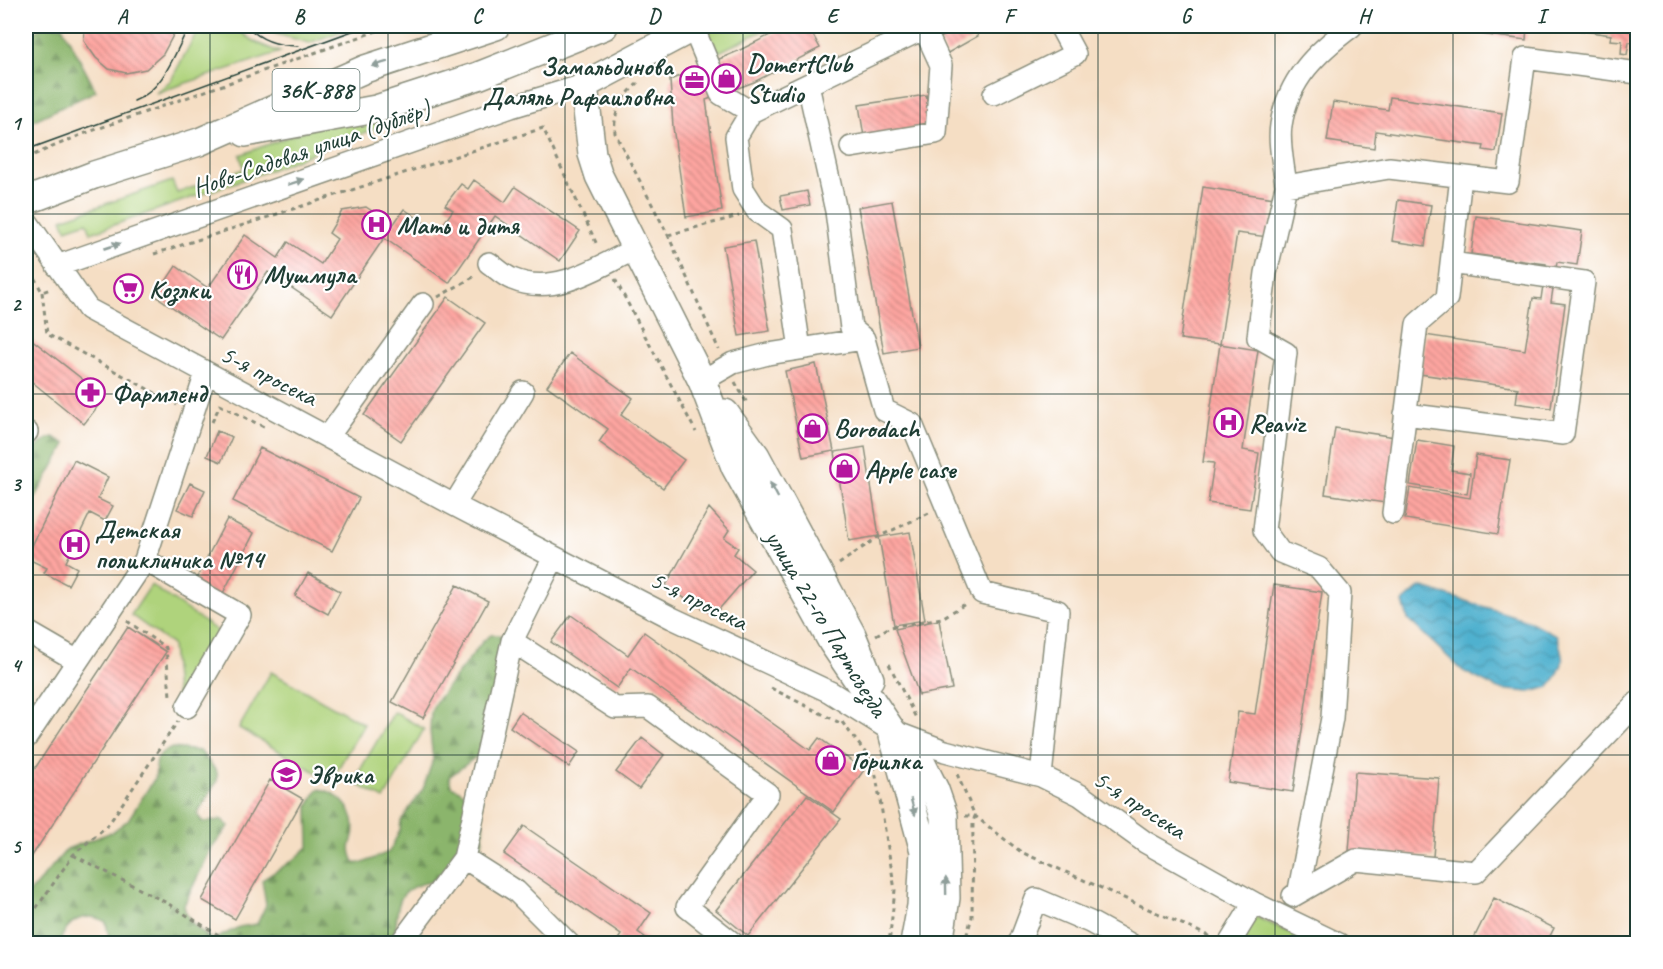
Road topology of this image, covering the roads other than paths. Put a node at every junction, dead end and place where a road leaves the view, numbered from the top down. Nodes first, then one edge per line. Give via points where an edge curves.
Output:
1 (496, 26) edge
2 (604, 26) edge
3 (694, 26) edge
4 (1060, 26) edge
5 (1352, 26) edge
6 (927, 27) edge
7 (1638, 73) edge
8 (584, 85) junction
9 (808, 85) junction
10 (994, 94) dead end
11 (751, 112) junction
12 (199, 142) junction
13 (852, 147) dead end
14 (1461, 177) junction
15 (1286, 186) junction
16 (26, 201) edge
17 (26, 220) edge
18 (635, 249) junction
19 (489, 263) road end
20 (1451, 263) junction
21 (63, 275) junction
22 (423, 304) road end
23 (864, 339) junction
24 (800, 349) junction
25 (206, 373) junction
26 (702, 381) junction
27 (523, 392) dead end
28 (1405, 414) junction
29 (328, 437) junction
30 (454, 505) junction
31 (1392, 513) dead end
32 (554, 557) junction
33 (145, 560) junction
34 (26, 631) edge
35 (512, 641) junction
36 (76, 660) junction
37 (1638, 702) edge
38 (177, 708) road end
39 (892, 730) junction
40 (26, 738) edge
41 (1041, 777) junction
42 (464, 858) junction
43 (1299, 890) junction
44 (1254, 903) junction
45 (1276, 913) junction
46 (1222, 941) edge
47 (400, 944) edge
48 (569, 944) edge
49 (734, 944) edge
50 (914, 944) edge
51 (939, 944) edge
52 (1018, 944) edge
53 (1130, 944) edge
54 (1339, 944) edge

1 -> 12 main road, 36К-888 via 365,69
2 - 12 main road, 36К-888 via 440,90 376,109
3 - 8 main road
3 - 11 street via 721,94
4 - 10 street via 1075,54
5 - 15 street via 1319,51 1292,86 1280,127
6 - 9 street
6 - 13 street via 941,65 936,133
7 - 14 street via 1526,58 1508,183
8 - 18 main road, улица 22-го Партсъезда via 592,154 610,202
21 -> 8 street, Ново-Садовая улица (дублёр) via 511,107
9 - 11 street
9 - 23 street via 836,211 851,328
11 - 24 street via 736,137 743,189 757,211 782,229
12 - 16 main road, 36К-888
14 - 15 street via 1389,168
14 - 20 street
15 - 43 street via 1266,273 1258,337 1286,353 1264,530 1280,552 1319,568 1340,593 1332,718
17 - 21 street, 5-я просека
18 - 19 street via 586,275 543,285 511,279
18 - 26 main road, улица 22-го Партсъезда
20 - 28 street via 1447,298 1417,324
20 - 28 street via 1584,282 1563,434
21 - 25 street, 5-я просека via 88,309
22 - 29 street
23 - 24 street
23 - 41 street via 884,410 912,424 982,593 1058,611
24 - 26 street via 733,363
25 - 29 street, 5-я просека
25 - 33 street
26 - 39 main road, улица 22-го Партсъезда via 756,456 852,635
27 - 30 street
28 - 31 street
29 - 30 street, 5-я просека
30 - 32 street, 5-я просека
32 - 35 street
32 - 39 street, 5-я просека via 830,692
33 - 36 street
33 - 38 street via 240,615
34 - 36 street
35 - 42 street
35 - 49 street via 615,708 648,707 768,794 687,908
36 - 40 street
37 - 43 street via 1476,872 1356,860
39 - 41 street, 5-я просека via 945,751
39 -> 50 main road via 924,850
51 -> 39 main road via 946,898 944,816 922,764
41 - 44 street, 5-я просека via 1080,795 1145,842
42 - 47 street
42 - 48 street via 516,891
43 - 45 street
44 - 45 street, 5-я просека
44 - 46 street
45 - 54 street, 5-я просека
52 - 53 street via 1036,899

